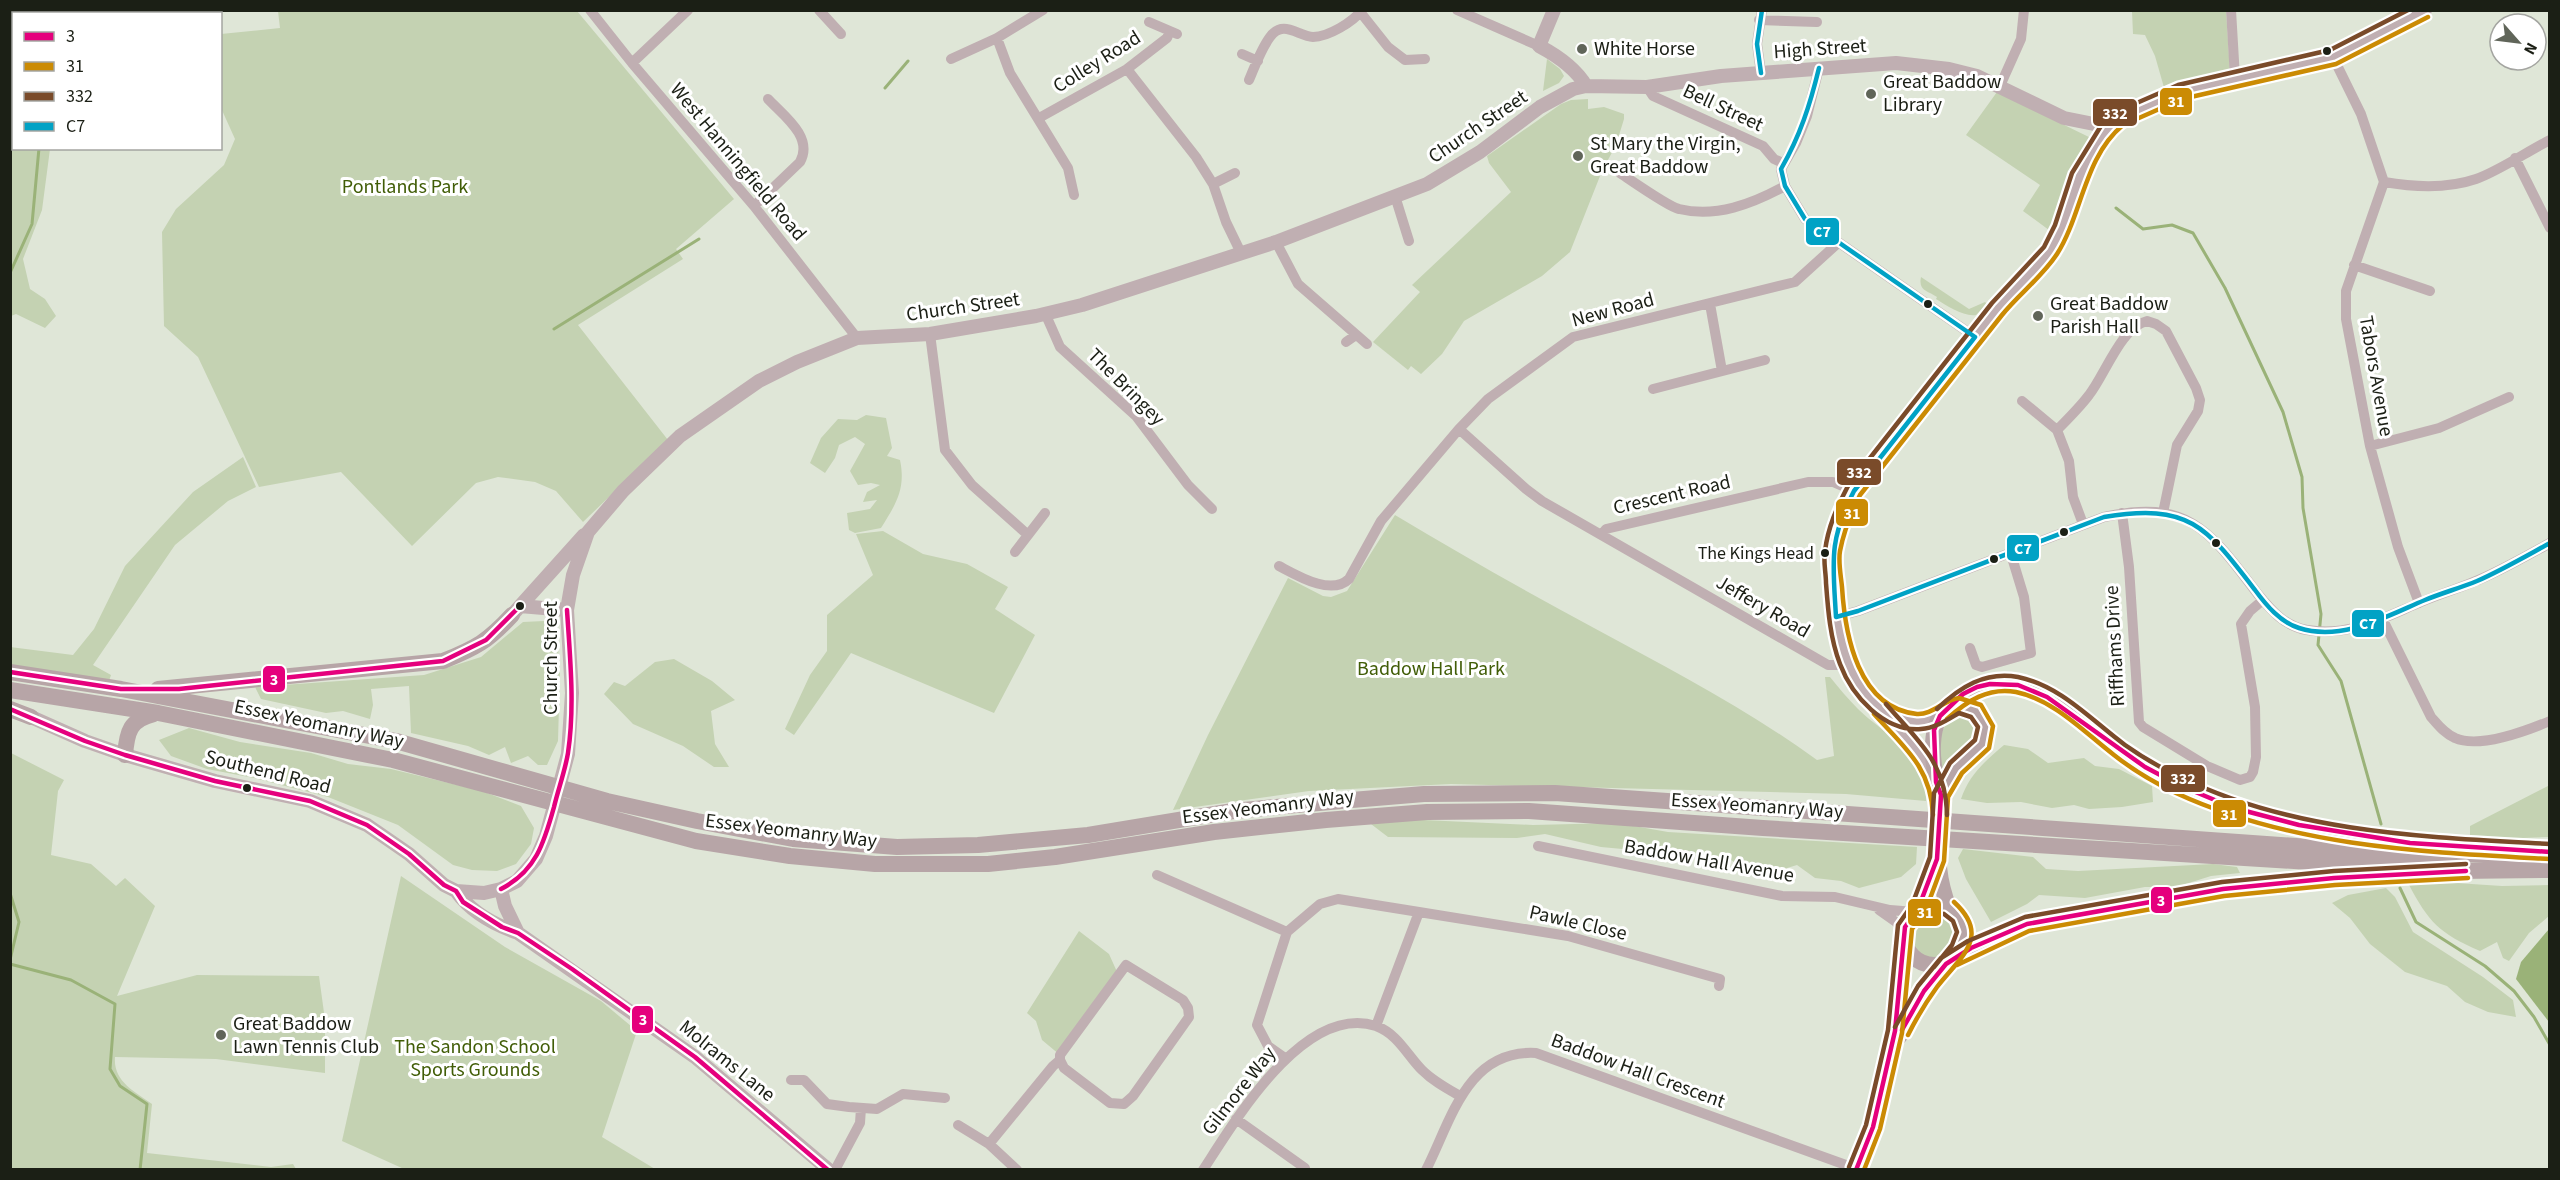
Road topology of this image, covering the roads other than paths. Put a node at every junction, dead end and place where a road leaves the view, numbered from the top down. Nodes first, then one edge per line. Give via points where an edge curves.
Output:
1 (590, 10) edge
2 (688, 10) edge
3 (819, 10) edge
4 (1043, 10) edge
5 (1457, 10) edge
6 (1554, 10) edge
7 (2025, 10) edge
8 (2231, 10) edge
9 (2425, 10) edge
10 (1362, 12) edge
11 (1761, 15) edge
12 (1149, 22) dead end
13 (1817, 22) dead end
14 (841, 34) dead end
15 (998, 38) junction
16 (1539, 46) junction
17 (1242, 54) dead end
18 (2333, 57) junction
19 (951, 59) dead end
20 (1425, 60) dead end
21 (1258, 61) junction
22 (632, 63) junction
23 (1818, 68) junction
24 (1127, 69) junction
25 (1761, 73) junction
26 (2235, 78) junction
27 (1249, 80) dead end
28 (1586, 86) junction
29 (2000, 86) junction
30 (1647, 87) junction
31 (768, 99) dead end
32 (1039, 118) junction
33 (2109, 127) junction
34 (2550, 140) edge
35 (2515, 158) junction
36 (1783, 163) junction
37 (1235, 173) dead end
38 (1620, 173) dead end
39 (2384, 182) junction
40 (1213, 183) junction
41 (1785, 186) junction
42 (1074, 195) dead end
43 (1395, 196) junction
44 (754, 206) junction
45 (2550, 228) edge
46 (1409, 241) dead end
47 (1276, 242) junction
48 (1838, 243) junction
49 (1241, 253) junction
50 (2354, 265) junction
51 (2430, 291) dead end
52 (1710, 304) junction
53 (1045, 313) junction
54 (930, 334) junction
55 (1356, 335) junction
56 (1975, 337) junction
57 (857, 338) junction
58 (1346, 342) dead end
59 (1367, 344) dead end
60 (1765, 360) dead end
61 (1722, 371) junction
62 (1653, 389) dead end
63 (2509, 397) dead end
64 (2022, 401) dead end
65 (1460, 429) junction
66 (2057, 430) junction
67 (2370, 446) junction
68 (1854, 491) junction
69 (1212, 509) dead end
70 (1045, 513) dead end
71 (2122, 513) junction
72 (2163, 513) junction
73 (2083, 524) junction
74 (588, 532) junction
75 (1602, 534) junction
76 (1028, 535) junction
77 (2550, 543) edge
78 (2010, 551) junction
79 (1015, 552) dead end
80 (1279, 566) dead end
81 (2263, 600) junction
82 (2420, 603) junction
83 (567, 610) junction
84 (516, 611) junction
85 (1836, 616) junction
86 (2383, 620) junction
87 (1970, 648) dead end
88 (2031, 653) junction
89 (1847, 662) junction
90 (2034, 665) dead end
91 (10, 672) edge
92 (122, 689) junction
93 (10, 690) edge
94 (1878, 707) junction
95 (10, 709) edge
96 (1946, 711) junction
97 (158, 713) junction
98 (32, 717) joint
99 (2550, 721) edge
100 (125, 755) junction
101 (1939, 788) junction
102 (1538, 846) dead end
103 (2550, 853) edge
104 (1937, 859) junction
105 (2550, 870) edge
106 (2456, 871) junction
107 (1157, 875) dead end
108 (501, 889) junction
109 (456, 891) junction
110 (1874, 907) junction
111 (1948, 908) junction
112 (1916, 910) junction
113 (1419, 912) junction
114 (1287, 932) junction
115 (518, 933) junction
116 (1905, 937) junction
117 (1951, 960) junction
118 (1719, 986) dead end
119 (1376, 1026) junction
120 (1285, 1058) junction
121 (1060, 1060) junction
122 (1886, 1075) junction
123 (791, 1080) dead end
124 (1460, 1096) junction
125 (945, 1098) dead end
126 (861, 1108) junction
127 (1236, 1119) junction
128 (958, 1125) dead end
129 (989, 1144) junction
130 (1301, 1162) edge
131 (1857, 1169) edge
132 (829, 1170) edge
133 (835, 1170) edge
134 (1017, 1170) edge
135 (1203, 1170) edge
136 (1426, 1170) edge

1 - 22 street, West Hanningfield Road
2 - 22 street
3 - 14 street
4 - 15 street
5 - 16 street
6 - 16 street
7 - 29 street via 2021,39
8 - 26 street
9 - 18 street
10 - 20 street via 1388,47 1406,60
10 - 21 street via 1317,36 1279,29 1270,36
11 - 13 street
11 - 25 street via 1757,44
12 - 24 street, Colley Road via 1174,33
15 - 19 street
15 - 32 street via 1010,73
16 - 28 street via 1582,78
17 - 21 street
18 - 26 street
18 - 39 street via 2361,114
21 - 27 street
22 - 44 street, West Hanningfield Road
23 - 25 street, High Street
23 - 29 street, High Street via 1896,63 1949,69
23 - 36 street via 1807,116
24 - 32 street, Colley Road
24 - 40 street
25 - 30 street, High Street
26 - 33 street via 2180,93 2119,118
28 - 30 street, High Street
28 - 43 street, Church Street via 1540,108 1457,168
29 - 33 street, High Street via 2064,118
30 - 36 street, Bell Street via 1653,96 1763,146
31 - 44 street via 804,141 804,155
32 - 42 street via 1068,168
33 - 56 street via 2079,176 2050,251
34 - 35 street
35 - 39 street via 2476,179 2440,186
35 - 45 street
36 - 41 street
37 - 40 street
38 - 41 street via 1677,209 1715,213 1744,206
39 - 50 street, Tabors Avenue
40 - 49 street
41 - 48 street via 1805,219
43 - 46 street
43 - 47 street, Church Street
44 - 57 street, West Hanningfield Road
47 - 49 street, Church Street
47 - 55 street via 1298,284
48 - 52 street, New Road via 1795,282
48 - 56 street
49 - 53 street, Church Street via 1099,300
50 - 51 street
50 - 67 street, Tabors Avenue via 2346,291 2346,319
52 - 61 street
52 - 65 street, New Road via 1573,337 1488,399
53 - 54 street, Church Street
53 - 69 street, The Bringey via 1060,347 1136,416 1188,485
54 - 57 street, Church Street
54 - 76 street via 949,448 972,485
55 - 58 street
55 - 59 street
56 - 68 street
57 - 74 street, Church Street via 759,381 710,413 652,462
60 - 61 street
61 - 62 street
63 - 67 street via 2439,428
64 - 66 street
65 - 75 street, Crescent Road via 1526,489
65 - 80 street, New Road via 1381,521 1343,585 1328,586
66 - 72 street via 2091,393 2134,328 2147,321 2166,331 2200,400 2198,411 2177,444
66 - 73 street via 2069,461 2073,497
67 - 82 street, Tabors Avenue via 2398,547
68 - 75 street, Crescent Road via 1833,482 1808,482 1606,529
68 - 85 street via 1833,539 1831,566
70 - 76 street
71 - 72 street
71 - 73 street
71 - 81 street, Riffhams Drive via 2139,722 2207,766 2250,782 2256,757 2255,707 2241,624
72 - 81 street via 2196,525 2216,539
73 - 78 street
74 - 83 street, Church Street via 573,575
74 - 84 street
75 - 89 street, Jeffery Road via 1827,665
76 - 79 street
77 - 82 street via 2484,577
78 - 85 street
78 - 88 street via 2024,597
81 - 86 street via 2282,620 2305,630 2362,628
82 - 86 street
83 - 84 street
83 - 108 street, Church Street via 572,693 568,754 546,836 528,871
84 - 92 main road via 494,635 443,662 179,689
85 - 89 street
86 - 99 street via 2431,717 2455,738 2473,743
87 - 88 street via 1976,665 1982,667
88 - 90 street
89 - 94 street
91 - 92 main road
92 - 103 main road, Essex Yeomanry Way via 396,741 608,801 697,821 793,839 897,847 978,845 1088,835 1233,811 1362,799 1424,794 1555,793 2365,851
93 - 97 main road, Essex Yeomanry Way
94 - 96 street via 1919,722
94 - 101 street via 1924,758
95 - 98 main road
96 - 101 main road via 1933,740
96 - 101 main road via 1967,706 1976,711 1986,726 1986,736
96 - 103 main road via 1963,694 1977,687 2018,685 2048,697 2145,767 2234,808 2299,825 2410,843
97 - 100 main road via 136,720 127,736
97 - 106 main road, Essex Yeomanry Way via 393,760 696,841 875,864 988,864 1326,820 1427,812 1529,811
98 - 100 street, Southend Road
100 - 109 street, Southend Road via 215,781 310,801 342,813 367,825
101 - 104 main road
102 - 110 street, Baddow Hall Avenue via 1782,896 1835,897
104 - 111 main road
104 - 112 main road
105 - 106 main road, Essex Yeomanry Way
106 - 117 main road via 2223,889 2027,924
107 - 114 street
108 - 109 street via 484,893
108 - 115 street, Molrams Lane
109 - 115 street, Southend Road via 463,902
110 - 112 street, Baddow Hall Avenue
110 - 116 street, Baddow Hall Avenue via 1889,916
111 - 112 main road via 1933,904
111 - 117 main road via 1964,928 1962,947
112 - 116 main road via 1907,921
113 - 114 street via 1338,899 1320,904
113 - 118 street, Pawle Close via 1568,936 1720,979
113 - 119 street
114 - 120 street via 1257,1025 1268,1046
115 - 132 street, Molrams Lane via 695,1057
116 - 117 main road via 1907,948 1918,960 1933,965
116 - 122 main road
117 - 122 main road via 1910,1014
119 - 120 street, Gilmore Way via 1351,1024 1323,1031
119 - 124 street via 1398,1040 1438,1084
120 - 127 street, Gilmore Way
121 - 121 street via 1059,1055 1126,965 1183,1000 1188,1008 1188,1017 1124,1104 1110,1103 1064,1068
121 - 129 street
122 - 131 main road
123 - 126 street via 804,1080 827,1104
124 - 131 street, Baddow Hall Crescent via 1480,1072 1500,1059 1519,1052 1536,1053
124 - 136 street, Baddow Hall Crescent
125 - 126 street via 903,1094 877,1109
126 - 133 street via 860,1123
127 - 130 street
127 - 135 street, Gilmore Way
128 - 129 street
129 - 134 street

